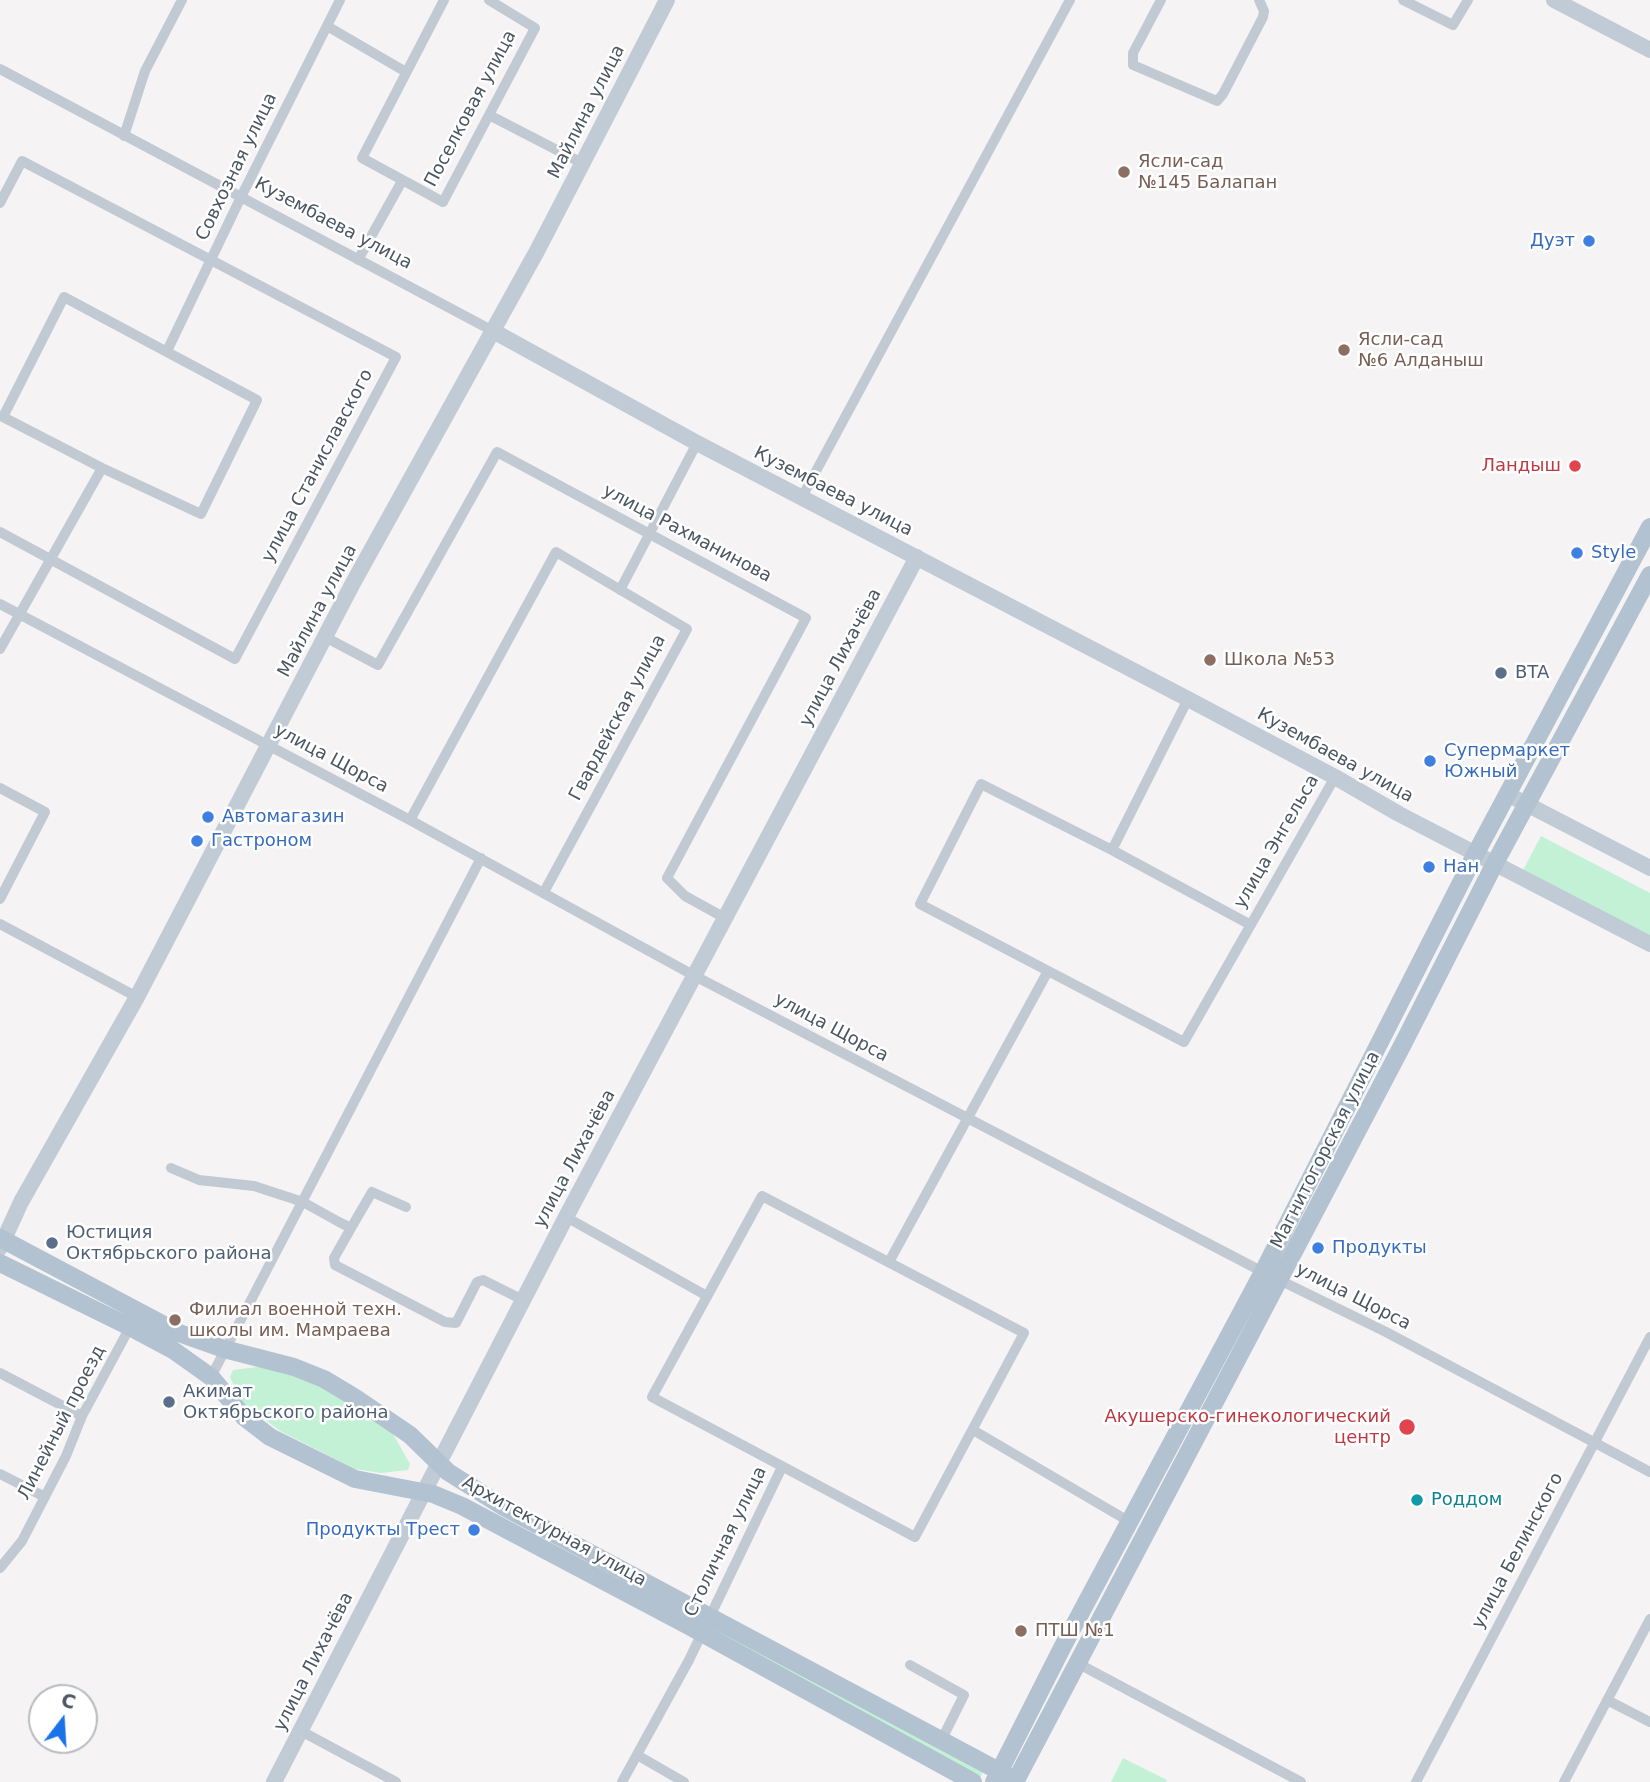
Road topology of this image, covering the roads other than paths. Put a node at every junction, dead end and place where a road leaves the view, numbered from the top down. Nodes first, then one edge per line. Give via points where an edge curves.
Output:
1 (182, 0) edge
2 (340, 0) edge
3 (444, 0) edge
4 (667, 0) edge
5 (1070, 0) edge
6 (1161, 0) edge
7 (1259, 0) edge
8 (1403, 0) edge
9 (1468, 0) edge
10 (1554, 0) edge
11 (494, 1) edge
12 (327, 26) junction
13 (1650, 50) edge
14 (0, 70) edge
15 (406, 72) junction
16 (489, 115) junction
17 (124, 136) junction
18 (582, 163) junction
19 (402, 181) junction
20 (241, 197) junction
21 (0, 202) edge
22 (211, 259) junction
23 (358, 260) junction
24 (493, 331) junction
25 (167, 351) junction
26 (697, 443) junction
27 (102, 468) junction
28 (802, 497) junction
29 (1650, 527) edge
30 (0, 532) edge
31 (649, 534) junction
32 (917, 557) junction
33 (50, 559) junction
34 (1650, 575) edge
35 (620, 590) junction
36 (0, 604) edge
37 (18, 613) junction
38 (325, 637) junction
39 (0, 649) edge
40 (1188, 699) junction
41 (270, 746) junction
42 (1335, 777) junction
43 (0, 788) edge
44 (1507, 794) junction
45 (1528, 804) junction
46 (410, 820) junction
47 (1112, 850) junction
48 (1476, 853) junction
49 (481, 858) junction
50 (1495, 863) junction
51 (1650, 868) edge
52 (544, 892) junction
53 (0, 899) edge
54 (725, 918) junction
55 (0, 924) edge
56 (1250, 924) junction
57 (1650, 944) edge
58 (1048, 971) junction
59 (693, 975) junction
60 (137, 997) junction
61 (969, 1120) junction
62 (172, 1168) dead end
63 (303, 1202) junction
64 (406, 1207) dead end
65 (566, 1217) junction
66 (351, 1228) junction
67 (1, 1242) edge
68 (889, 1262) junction
69 (0, 1263) edge
70 (1271, 1276) junction
71 (707, 1296) junction
72 (523, 1300) junction
73 (130, 1327) junction
74 (1650, 1337) edge
75 (224, 1349) junction
76 (0, 1373) edge
77 (211, 1377) junction
78 (82, 1416) junction
79 (973, 1430) junction
80 (1594, 1443) junction
81 (439, 1461) junction
82 (782, 1467) junction
83 (1650, 1472) edge
84 (0, 1474) edge
85 (422, 1492) junction
86 (45, 1497) junction
87 (1130, 1522) junction
88 (0, 1568) edge
89 (1650, 1619) edge
90 (706, 1625) junction
91 (1077, 1663) junction
92 (911, 1665) dead end
93 (1606, 1700) junction
94 (1650, 1722) edge
95 (301, 1731) junction
96 (941, 1741) junction
97 (637, 1755) junction
98 (1006, 1779) edge
99 (274, 1782) edge
100 (396, 1782) edge
101 (622, 1782) edge
102 (684, 1782) edge
103 (973, 1782) edge
104 (1301, 1782) edge
105 (1416, 1782) edge
106 (1564, 1782) edge

1 - 17 street via 145,71
2 - 12 street, Совхозная улица
3 - 15 street, Поселковая улица
4 - 18 street, Майлина улица
5 - 28 street
6 - 7 street via 1133,52 1133,65 1217,101 1264,17
8 - 9 street via 1453,25
10 - 13 street
11 - 16 street, Поселковая улица via 535,28
12 - 15 street
12 - 20 street, Совхозная улица
14 - 17 street, Кузембаева улица
15 - 19 street, Поселковая улица via 362,158
16 - 18 street
16 - 19 street, Поселковая улица via 443,202
17 - 20 street, Кузембаева улица
18 - 24 street, Майлина улица
19 - 23 street
20 - 22 street, Совхозная улица
20 - 23 street, Кузембаева улица
21 - 22 street, улица Станиславского via 22,161
22 - 25 street, Совхозная улица
22 - 33 street, улица Станиславского via 396,357 235,659
23 - 24 street, Кузембаева улица
24 - 26 street, Кузембаева улица
24 - 38 street, Майлина улица
25 - 27 street via 257,401 201,514
25 - 27 street via 64,297 3,417
26 - 28 street, Кузембаева улица
26 - 31 street
27 - 33 street
28 - 32 street, Кузембаева улица
29 - 44 main road, Магнитогорская улица
30 - 33 street, улица Станиславского
31 - 35 street
31 - 38 street, улица Рахманинова via 497,452 378,665
31 - 54 street, улица Рахманинова via 806,618 667,878 685,895
32 - 40 street, Кузембаева улица
32 - 54 street, улица Лихачёва
33 - 37 street
34 - 45 main road, Магнитогорская улица
35 - 46 street, Гвардейская улица via 556,552
35 - 52 street, Гвардейская улица via 687,628
36 - 37 street, улица Щорса
37 - 39 street
37 - 41 street, улица Щорса
38 - 41 street, Майлина улица
40 - 42 street, Кузембаева улица
40 - 47 street
41 - 46 street, улица Щорса
41 - 60 street, Майлина улица
42 - 48 street, Кузембаева улица
42 - 56 street, улица Энгельса
43 - 53 street via 45,812
44 - 45 street
44 - 48 main road, Магнитогорская улица
45 - 50 main road, Магнитогорская улица
45 - 51 street
46 - 49 street, улица Щорса
47 - 56 street, улица Энгельса
47 - 58 street, улица Энгельса via 981,784 920,904
48 - 50 street, Кузембаева улица
48 - 70 main road, Магнитогорская улица
49 - 52 street, улица Щорса
49 - 63 street
50 - 57 street, Кузембаева улица
50 - 70 main road, Магнитогорская улица
52 - 59 street, улица Щорса
54 - 59 street, улица Лихачёва
55 - 60 street
56 - 58 street, улица Энгельса via 1184,1042
58 - 61 street
59 - 61 street, улица Щорса
59 - 65 street, улица Лихачёва
60 - 67 street, Майлина улица
61 - 68 street
61 - 70 street, улица Щорса
62 - 63 street via 199,1180 254,1185
63 - 66 street
63 - 75 street
64 - 66 street via 372,1192
65 - 71 street
65 - 72 street, улица Лихачёва
66 - 72 street via 334,1258 335,1265 445,1322 456,1324 477,1282 483,1280
67 - 75 main road, Архитектурная улица via 179,1332
68 - 71 street, Столичная улица via 762,1196
68 - 79 street, Столичная улица via 1024,1334
69 - 73 main road, Архитектурная улица
70 - 80 street, улица Щорса
70 - 87 main road, Магнитогорская улица
70 - 91 main road, Магнитогорская улица
71 - 82 street, Столичная улица via 652,1397
72 - 81 street, улица Лихачёва
73 - 77 main road, Архитектурная улица
73 - 78 street, Линейный проезд
74 - 80 street, улица Белинского
75 - 77 street
75 - 81 main road, Архитектурная улица via 324,1379 410,1435
76 - 78 street
77 - 85 main road, Архитектурная улица via 244,1417 270,1437 355,1479
78 - 86 street, Линейный проезд
79 - 82 street, Столичная улица via 915,1537
79 - 87 street
80 - 83 street, улица Щорса
80 - 105 street, улица Белинского
81 - 85 street, улица Лихачёва
81 - 90 main road, Архитектурная улица via 448,1472 502,1506
82 - 90 street, Столичная улица
84 - 86 street
85 - 90 main road, Архитектурная улица via 453,1502
85 - 95 street, улица Лихачёва
86 - 88 street, Линейный проезд via 22,1541
87 - 98 main road, Магнитогорская улица via 1063,1646
89 - 93 street
90 - 96 main road, Архитектурная улица
90 - 97 street, Столичная улица
90 - 103 main road, Архитектурная улица
91 - 98 main road, Магнитогорская улица
91 - 104 street
92 - 96 street via 964,1695
93 - 94 street
93 - 106 street
95 - 99 street, улица Лихачёва
95 - 100 street
96 - 98 main road, Архитектурная улица
97 - 101 street, Столичная улица
97 - 102 street

